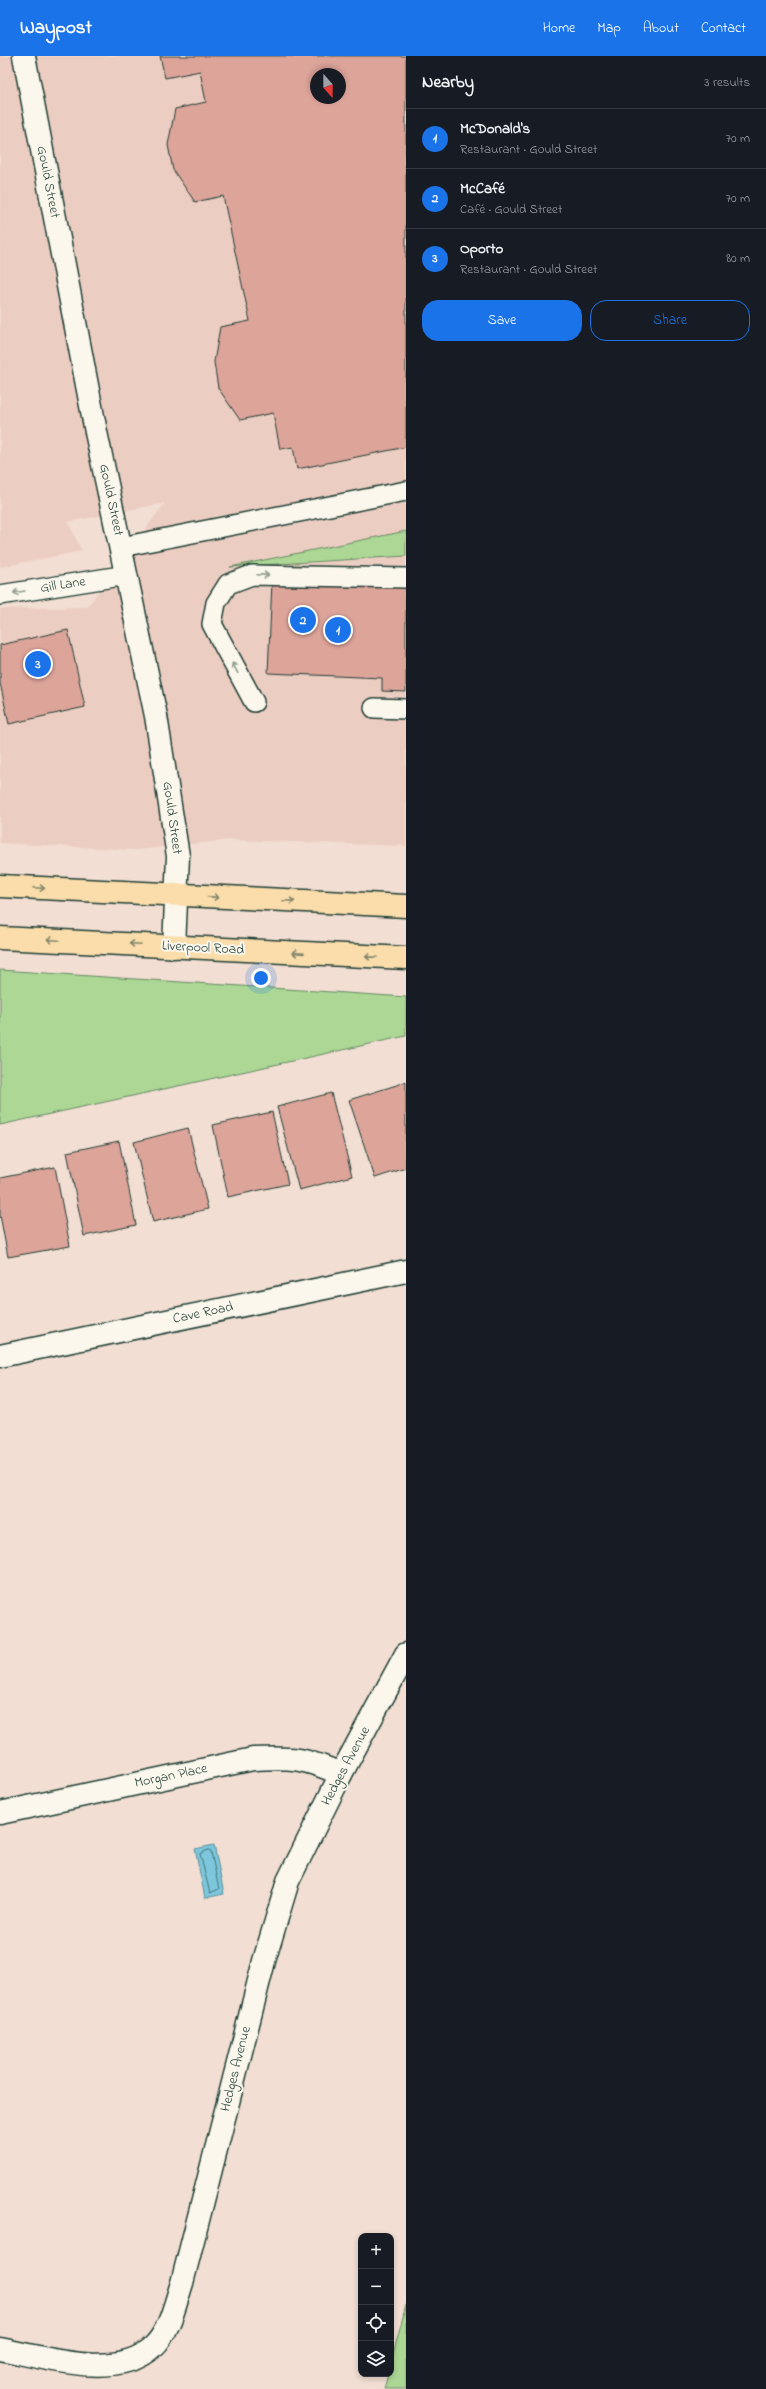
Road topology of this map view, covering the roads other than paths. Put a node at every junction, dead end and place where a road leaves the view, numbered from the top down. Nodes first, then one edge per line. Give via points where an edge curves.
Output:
1 (24, 56) edge
2 (406, 491) edge
3 (121, 548) junction
4 (127, 575) junction
5 (406, 578) edge
6 (0, 595) edge
7 (254, 702) dead end
8 (374, 708) dead end
9 (406, 709) edge
10 (0, 886) edge
11 (177, 895) junction
12 (406, 906) edge
13 (0, 938) edge
14 (174, 947) junction
15 (406, 958) edge
16 (406, 1271) edge
17 (0, 1356) edge
18 (406, 1654) edge
19 (341, 1774) junction
20 (0, 1813) edge
21 (0, 2349) edge

1 - 3 street, Gould Street
2 - 3 lane
3 - 4 street, Gould Street
4 -> 6 lane, Gill Lane
4 - 11 street, Gould Street via 156,716 175,831 178,856
7 -> 5 lane via 212,624 216,603 228,584 252,575
8 - 9 lane
10 -> 11 highway
11 -> 12 highway
11 - 14 street, Gould Street
14 -> 13 highway, Liverpool Road
15 -> 14 highway, Liverpool Road
16 - 17 street, Cave Road
18 - 19 street, Hedges Avenue
19 - 20 street, Morgan Place via 314,1762 289,1757 253,1759
19 - 21 street, Hedges Avenue via 288,1881 264,1961 182,2283 167,2327 153,2347 133,2360 101,2366

